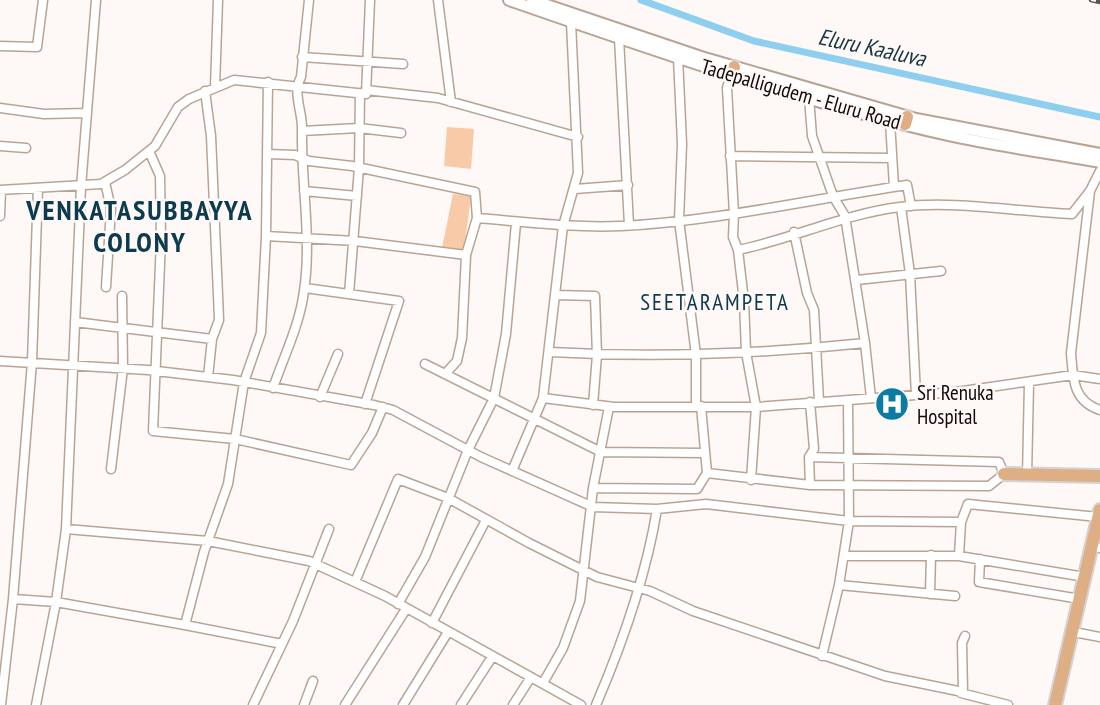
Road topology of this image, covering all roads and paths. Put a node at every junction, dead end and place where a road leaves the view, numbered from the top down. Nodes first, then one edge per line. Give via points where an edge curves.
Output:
1 (43, 0) edge
2 (96, 0) edge
3 (219, 0) edge
4 (309, 0) edge
5 (370, 0) edge
6 (438, 0) edge
7 (509, 0) edge
8 (533, 0) edge
9 (571, 22) junction
10 (619, 38) junction
11 (0, 46) edge
12 (302, 57) junction
13 (678, 57) junction
14 (367, 62) junction
15 (402, 64) dead end
16 (733, 70) junction
17 (268, 82) junction
18 (297, 84) junction
19 (215, 87) junction
20 (205, 91) junction
21 (363, 91) junction
22 (808, 97) junction
23 (452, 102) junction
24 (0, 108) edge
25 (87, 113) junction
26 (906, 120) junction
27 (890, 121) junction
28 (359, 128) junction
29 (302, 131) junction
30 (401, 133) dead end
31 (578, 137) junction
32 (0, 146) edge
33 (26, 148) dead end
34 (149, 151) junction
35 (268, 154) junction
36 (1100, 154) edge
37 (730, 156) junction
38 (302, 157) junction
39 (891, 158) junction
40 (821, 159) junction
41 (1100, 162) edge
42 (359, 168) junction
43 (1100, 171) edge
44 (105, 182) junction
45 (628, 186) junction
46 (81, 187) junction
47 (894, 187) junction
48 (38, 188) junction
49 (575, 189) junction
50 (1, 190) edge
51 (304, 191) junction
52 (1090, 191) junction
53 (357, 196) junction
54 (833, 196) junction
55 (911, 206) junction
56 (901, 207) junction
57 (734, 214) junction
58 (0, 216) edge
59 (845, 216) junction
60 (477, 218) junction
61 (679, 220) junction
62 (516, 223) junction
63 (629, 225) junction
64 (563, 226) junction
65 (793, 232) junction
66 (267, 236) junction
67 (306, 237) junction
68 (355, 241) junction
69 (738, 250) junction
70 (466, 255) junction
71 (941, 271) dead end
72 (910, 274) junction
73 (857, 281) junction
74 (106, 287) dead end
75 (305, 288) junction
76 (349, 294) junction
77 (555, 295) junction
78 (122, 296) dead end
79 (75, 322) junction
80 (121, 327) junction
81 (156, 333) junction
82 (212, 339) junction
83 (865, 343) junction
84 (815, 348) junction
85 (550, 352) junction
86 (746, 352) junction
87 (338, 354) dead end
88 (597, 355) junction
89 (696, 355) junction
90 (0, 361) edge
91 (32, 362) junction
92 (425, 364) dead end
93 (73, 365) junction
94 (123, 368) junction
95 (155, 371) junction
96 (445, 374) junction
97 (1073, 375) junction
98 (208, 377) junction
99 (1100, 379) edge
100 (244, 382) junction
101 (1029, 383) junction
102 (273, 388) junction
103 (916, 395) junction
104 (320, 397) junction
105 (494, 398) junction
106 (543, 398) junction
107 (871, 398) junction
108 (848, 400) junction
109 (815, 401) junction
110 (365, 404) junction
111 (593, 405) junction
112 (699, 406) junction
113 (383, 407) junction
114 (609, 407) junction
115 (756, 407) junction
116 (1100, 410) edge
117 (535, 418) junction
118 (235, 439) junction
119 (468, 450) junction
120 (601, 452) junction
121 (704, 453) junction
122 (850, 456) junction
123 (809, 457) junction
124 (111, 469) dead end
125 (512, 471) junction
126 (707, 473) junction
127 (1004, 474) junction
128 (1027, 476) junction
129 (1100, 476) edge
130 (751, 480) junction
131 (810, 485) junction
132 (850, 485) junction
133 (593, 488) junction
134 (448, 498) junction
135 (593, 507) junction
136 (657, 509) junction
137 (1099, 514) edge
138 (486, 520) junction
139 (849, 521) junction
140 (961, 522) junction
141 (328, 528) dead end
142 (66, 529) junction
143 (208, 541) junction
144 (1100, 546) edge
145 (931, 555) junction
146 (844, 556) junction
147 (959, 556) junction
148 (980, 559) junction
149 (315, 564) junction
150 (582, 570) junction
151 (1085, 578) junction
152 (355, 582) junction
153 (839, 584) junction
154 (638, 588) junction
155 (930, 594) junction
156 (955, 596) dead end
157 (13, 599) junction
158 (1080, 599) junction
159 (56, 603) junction
160 (398, 604) junction
161 (406, 609) junction
162 (432, 623) junction
163 (186, 625) junction
164 (448, 632) junction
165 (1079, 633) junction
166 (964, 636) dead end
167 (1100, 637) edge
168 (282, 644) junction
169 (822, 656) junction
170 (492, 657) junction
171 (531, 677) junction
172 (313, 681) dead end
173 (543, 683) junction
174 (961, 693) junction
175 (1, 705) edge
176 (36, 705) edge
177 (253, 705) edge
178 (304, 705) edge
179 (345, 705) edge
180 (403, 705) edge
181 (461, 705) edge
182 (513, 705) edge
183 (581, 705) edge
184 (596, 705) edge
185 (1008, 705) edge
186 (1055, 705) edge
187 (1062, 705) edge

1 - 11 street via 37,47
2 - 25 street
3 - 19 street
4 - 12 street
5 - 14 street
6 - 23 street
7 - 9 main road, Tadepalligudem - Eluru Road
8 - 16 main road, Tadepalligudem - Eluru Road
9 - 10 main road, Tadepalligudem - Eluru Road
9 - 31 street
10 - 13 main road, Tadepalligudem - Eluru Road
10 - 45 street
12 - 14 street
12 - 18 street
13 - 16 main road, Tadepalligudem - Eluru Road
13 - 61 street
14 - 15 street
14 - 21 street
16 - 22 main road, Tadepalligudem - Eluru Road
16 - 26 main road, Tadepalligudem - Eluru Road
16 - 37 street via 727,88
17 - 18 street
17 - 19 street via 234,80
17 - 35 street
18 - 21 street
18 - 29 street
19 - 20 street
20 - 34 street via 178,107
20 - 82 street via 219,320
21 - 23 street
21 - 28 street
22 - 27 main road, Tadepalligudem - Eluru Road
22 - 40 street via 812,136
23 - 31 street
24 - 25 street
25 - 46 street
26 - 27 main road, Tadepalligudem - Eluru Road
26 - 36 main road, Tadepalligudem - Eluru Road
26 - 41 main road, Tadepalligudem - Eluru Road
27 - 39 street
28 - 29 street
28 - 30 street
28 - 42 street
29 - 38 street
31 - 49 street
32 - 33 street
34 - 44 street
34 - 81 street via 160,176
35 - 38 street
35 - 66 street
37 - 40 street
37 - 57 street
38 - 42 street
38 - 51 street
39 - 40 street
39 - 47 street
40 - 54 street
42 - 53 street
42 - 60 street via 475,192
43 - 52 street
44 - 46 street
44 - 74 street via 111,209
45 - 49 street
45 - 63 street
46 - 48 street
46 - 79 street
47 - 54 street
47 - 55 street via 907,185
48 - 50 street
48 - 91 street
49 - 64 street
50 - 58 street
51 - 53 street
51 - 67 street
52 - 55 street via 1072,214
52 - 97 street via 1073,322
53 - 68 street
54 - 57 street
54 - 59 street
55 - 56 street
56 - 59 street
56 - 72 street
57 - 61 street
57 - 69 street via 733,237
59 - 65 street
59 - 73 street
60 - 62 street
60 - 70 street
61 - 63 street
61 - 89 street
62 - 64 street
62 - 105 street via 506,334
63 - 64 street
64 - 77 street
65 - 69 street
65 - 84 street via 814,310
66 - 67 street
66 - 100 street via 261,333
67 - 68 street
67 - 75 street
68 - 70 street
68 - 76 street
69 - 86 street
70 - 96 street via 462,338 457,360
71 - 72 street
72 - 73 street
72 - 103 street
73 - 83 street
75 - 76 street
75 - 102 street
76 - 110 street via 399,301
77 - 85 street
77 - 88 street via 595,296
78 - 80 street
79 - 80 street
79 - 93 street
80 - 81 street
80 - 94 street
81 - 82 street
81 - 95 street
82 - 98 street
83 - 84 street
83 - 107 street
84 - 86 street
84 - 109 street
85 - 88 street
85 - 106 street
86 - 89 street
86 - 115 street
87 - 104 street
88 - 89 street
88 - 111 street
89 - 112 street
90 - 91 street
91 - 93 street
91 - 157 street
92 - 96 street
93 - 94 street
93 - 142 street
94 - 95 street
94 - 124 street
95 - 98 street
95 - 118 street via 153,430
96 - 105 street
97 - 99 street
97 - 101 street
97 - 116 street via 1084,404
98 - 100 street
100 - 102 street
100 - 118 street
101 - 103 street
101 - 128 street
102 - 104 street
103 - 107 street
104 - 110 street
105 - 117 street
105 - 119 street
106 - 111 street
106 - 117 street
107 - 108 street
108 - 109 street
108 - 122 street
109 - 115 street
109 - 123 street via 814,449
110 - 113 street
111 - 114 street
112 - 114 street
112 - 115 street
112 - 121 street
113 - 118 street via 351,465
113 - 119 street
114 - 120 street
115 - 130 street
117 - 120 street
117 - 125 street
118 - 143 street via 228,484
119 - 125 street
119 - 134 street
120 - 121 street
120 - 133 street
121 - 126 street
122 - 123 street
122 - 127 street via 999,462
122 - 132 street
123 - 131 street
125 - 135 street
126 - 130 street
126 - 133 street via 696,489
127 - 128 main road
127 - 132 street via 989,486
128 - 129 main road
130 - 131 street
131 - 132 street
132 - 139 street
133 - 135 street
134 - 138 street
134 - 152 street via 398,479
134 - 160 street via 425,556
135 - 136 street
135 - 150 street
136 - 139 street via 718,505
136 - 154 street
137 - 140 street via 968,505
137 - 151 main road
138 - 150 street
138 - 162 street
139 - 140 street
139 - 146 street
140 - 147 street
141 - 149 street
142 - 143 street
142 - 159 street
143 - 149 street
143 - 163 street
144 - 165 main road
145 - 146 street
145 - 147 street
145 - 155 street
146 - 153 street
147 - 148 street
148 - 151 street
148 - 158 street via 979,582
149 - 152 street
149 - 168 street
150 - 154 street
150 - 173 street via 576,613
151 - 158 main road
152 - 160 street
153 - 155 street
153 - 169 street
154 - 169 street
154 - 184 street
155 - 156 street
157 - 159 street
157 - 175 street
158 - 186 main road
159 - 163 street
159 - 176 street
160 - 161 street
161 - 162 street
161 - 179 street
162 - 164 street
163 - 168 street
164 - 170 street
164 - 180 street
165 - 167 street
165 - 187 main road
166 - 174 street
168 - 177 street
169 - 174 street
170 - 171 street
170 - 181 street
171 - 173 street
171 - 182 street
172 - 178 street
173 - 183 street
174 - 185 street

